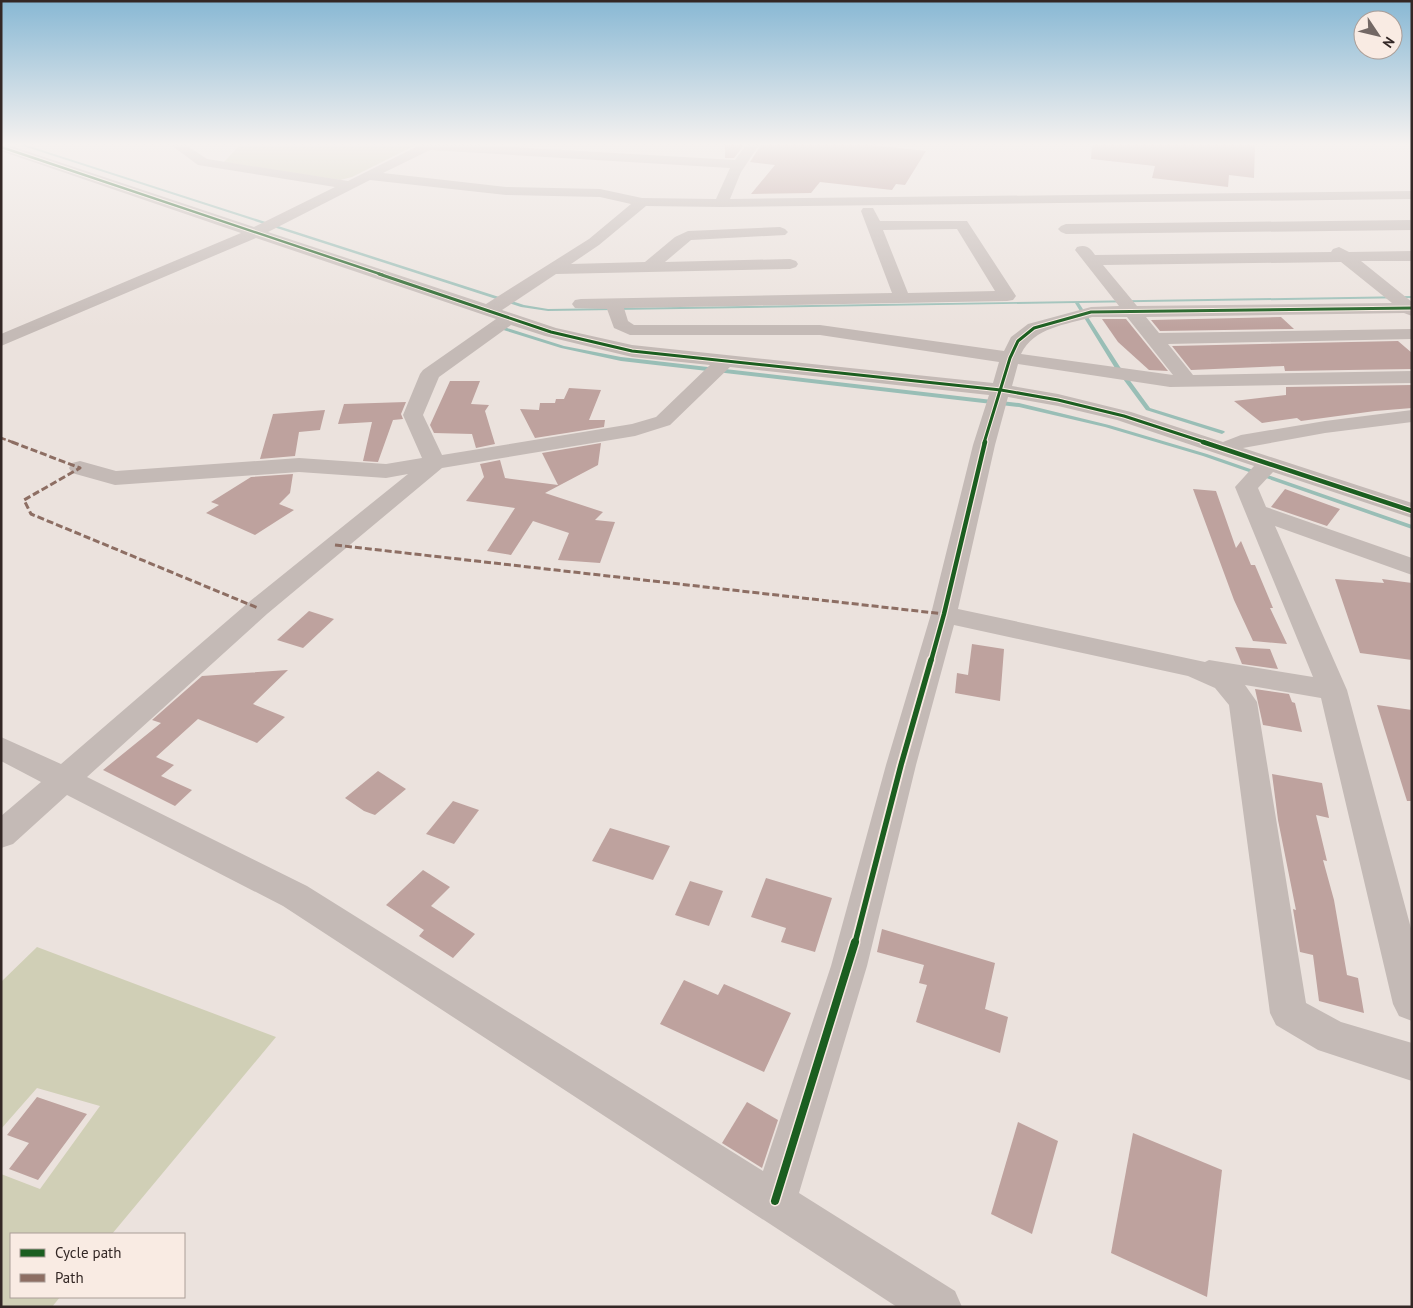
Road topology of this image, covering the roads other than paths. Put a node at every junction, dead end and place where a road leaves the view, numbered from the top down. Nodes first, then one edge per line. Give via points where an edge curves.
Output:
1 (175, 206) edge
2 (308, 206) edge
3 (637, 206) edge
4 (772, 206) edge
5 (866, 206) edge
6 (1047, 206) edge
7 (1282, 206) edge
8 (1412, 224) edge
9 (1306, 225) junction
10 (874, 226) junction
11 (1066, 229) junction
12 (780, 232) junction
13 (254, 233) junction
14 (1412, 256) edge
15 (1344, 257) junction
16 (1091, 260) junction
17 (790, 264) junction
18 (649, 267) junction
19 (551, 269) junction
20 (902, 298) junction
21 (801, 300) junction
22 (614, 303) junction
23 (581, 304) dead end
24 (1410, 309) edge
25 (489, 310) junction
26 (1133, 312) junction
27 (509, 318) junction
28 (1412, 334) edge
29 (1154, 339) junction
30 (1, 341) edge
31 (1010, 358) junction
32 (724, 362) junction
33 (1412, 377) edge
34 (1188, 381) junction
35 (1001, 390) junction
36 (1412, 416) edge
37 (1226, 450) junction
38 (435, 463) junction
39 (1269, 464) junction
40 (80, 468) dead end
41 (1412, 511) edge
42 (1257, 512) junction
43 (1412, 567) edge
44 (944, 614) junction
45 (1195, 668) junction
46 (1334, 690) junction
47 (1, 748) edge
48 (64, 779) junction
49 (1, 834) edge
50 (1406, 958) edge
51 (1412, 1004) edge
52 (1412, 1062) edge
53 (775, 1201) junction
54 (939, 1307) edge

1 - 13 street
2 - 13 street
3 - 19 street via 594,242
4 - 12 street
5 - 10 street
6 - 11 street
7 - 9 street
8 - 9 street
9 - 11 street
9 - 15 street
10 - 20 street
10 - 20 street via 962,224 1008,296
11 - 16 street
12 - 17 street
12 - 18 street via 688,236
13 - 25 street
13 - 30 street
14 - 15 street
15 - 16 street
15 - 24 street
16 - 26 street
17 - 18 street
17 - 21 street
18 - 19 street
19 - 25 street
20 - 21 street
21 - 22 street
22 - 23 street
22 - 31 street via 620,324 630,330 820,330
24 - 26 street
25 - 27 street
26 - 29 street
26 - 31 street via 1091,312 1034,328 1018,341
27 - 32 street via 551,332 632,351
27 - 38 street via 430,374 413,416
28 - 29 street
29 - 34 street
31 - 34 street
31 - 35 street
32 - 35 street
32 - 38 street via 663,421 635,430
33 - 34 street
35 - 37 street via 1124,416
35 - 44 street via 984,445
36 - 37 street via 1325,426 1240,441
37 - 39 street
38 - 40 street via 386,471 299,465 115,478
38 - 48 street via 258,608
39 - 41 street
39 - 42 street via 1246,487
42 - 43 street
42 - 46 street
44 - 45 street
44 - 53 street via 849,966
45 - 46 street
45 - 52 street via 1225,681 1243,702 1289,1013 1332,1037
46 - 50 street
47 - 48 street
48 - 49 street
48 - 53 street via 295,896
50 - 51 street
53 - 54 street

